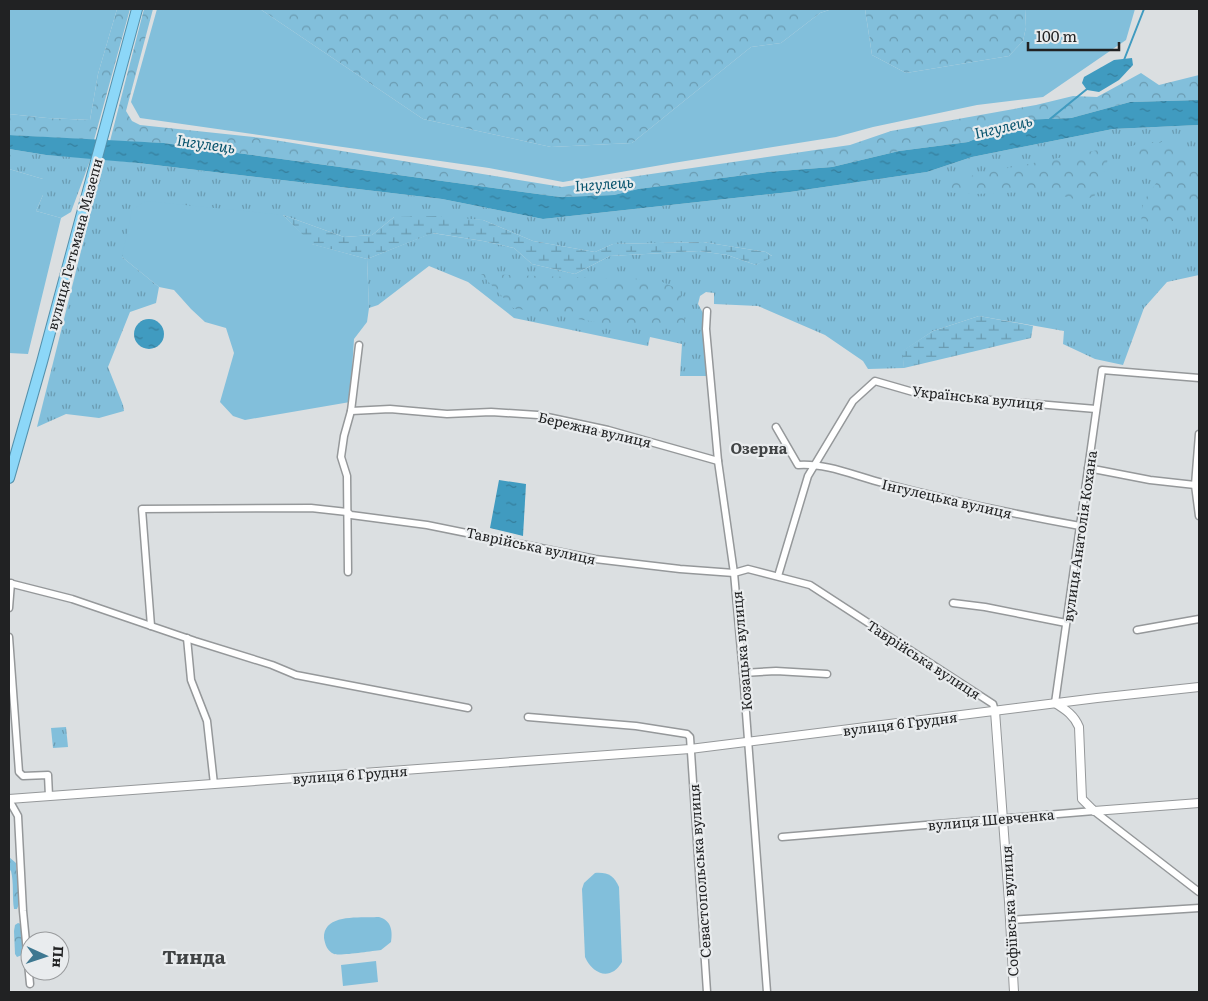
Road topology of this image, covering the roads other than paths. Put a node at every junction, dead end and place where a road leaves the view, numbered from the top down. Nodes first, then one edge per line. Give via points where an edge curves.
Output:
1 (137, 9) edge
2 (707, 311) dead end
3 (359, 345) dead end
4 (1199, 378) edge
5 (1096, 409) junction
6 (351, 411) junction
7 (776, 426) dead end
8 (1199, 434) edge
9 (718, 461) junction
10 (815, 464) junction
11 (1088, 468) junction
12 (9, 478) edge
13 (1195, 484) junction
14 (347, 512) junction
15 (1199, 516) edge
16 (1080, 526) junction
17 (348, 572) dead end
18 (734, 573) junction
19 (778, 576) junction
20 (10, 583) edge
21 (953, 603) dead end
22 (9, 608) edge
23 (1199, 619) edge
24 (1066, 623) junction
25 (151, 626) junction
26 (1137, 630) dead end
27 (9, 637) edge
28 (187, 638) junction
29 (744, 673) junction
30 (826, 674) dead end
31 (1199, 687) edge
32 (1055, 703) junction
33 (468, 708) dead end
34 (995, 711) junction
35 (528, 717) dead end
36 (749, 743) junction
37 (9, 749) edge
38 (690, 749) junction
39 (17, 750) junction
40 (214, 784) junction
41 (49, 796) junction
42 (9, 799) edge
43 (1199, 803) edge
44 (1094, 810) junction
45 (1004, 818) junction
46 (782, 837) dead end
47 (1199, 892) edge
48 (1199, 908) edge
49 (1010, 920) junction
50 (30, 984) dead end
51 (707, 992) edge
52 (767, 992) edge
53 (1014, 992) edge

1 - 12 highway, вулиця Гетьмана Мазепи
2 - 9 street, Козацька вулиця
3 - 6 street
4 - 5 street, вулиця Анатолія Кохана via 1102,370
5 - 10 street, Українська вулиця via 920,394 875,381 852,401
5 - 11 street, вулиця Анатолія Кохана
6 - 9 street, Бережна вулиця via 390,409 447,414 538,415 608,430
6 - 14 street via 341,457 347,476
7 - 10 street via 798,465
8 - 13 street
9 - 18 street, Козацька вулиця
10 - 16 street, Інгулецька вулиця via 995,509
10 - 19 street, Українська вулиця via 808,476
11 - 13 street via 1150,480
11 - 16 street, вулиця Анатолія Кохана
13 - 15 street
14 - 17 street
14 - 18 street, Таврійська вулиця via 480,534 595,559
14 - 25 street, Таврійська вулиця via 302,508 142,509
16 - 24 street, вулиця Анатолія Кохана
18 - 19 street, Таврійська вулиця via 748,569
18 - 29 street, Козацька вулиця
19 - 34 street, Таврійська вулиця via 810,585 993,704
20 - 22 street
20 - 25 street via 72,599
21 - 24 street
23 - 26 street
24 - 32 street, вулиця Анатолія Кохана
25 - 28 street
27 - 39 street
28 - 33 street via 272,664 296,675
28 - 40 street via 191,680 206,721
29 - 30 street
29 - 36 street, Козацька вулиця
31 - 32 street, вулиця 6 Грудня
32 - 34 street, вулиця 6 Грудня
32 - 44 street via 1068,711 1079,727 1082,799
34 - 36 street, вулиця 6 Грудня
34 - 45 street, Софіївська вулиця
35 - 38 street via 636,726 687,734
36 - 38 street, вулиця 6 Грудня
36 - 52 street, Козацька вулиця
37 - 39 street
38 - 40 street, вулиця 6 Грудня
38 - 51 street, Севастопольська вулиця
39 - 41 street via 20,775 48,775
40 - 41 street, вулиця 6 Грудня
41 - 42 street, вулиця 6 Грудня
42 - 50 street via 18,816
43 - 44 street, вулиця Шевченка
44 - 45 street, вулиця Шевченка
44 - 47 street
45 - 46 street, вулиця Шевченка
45 - 49 street, Софіївська вулиця
48 - 49 street
49 - 53 street, Софіївська вулиця

